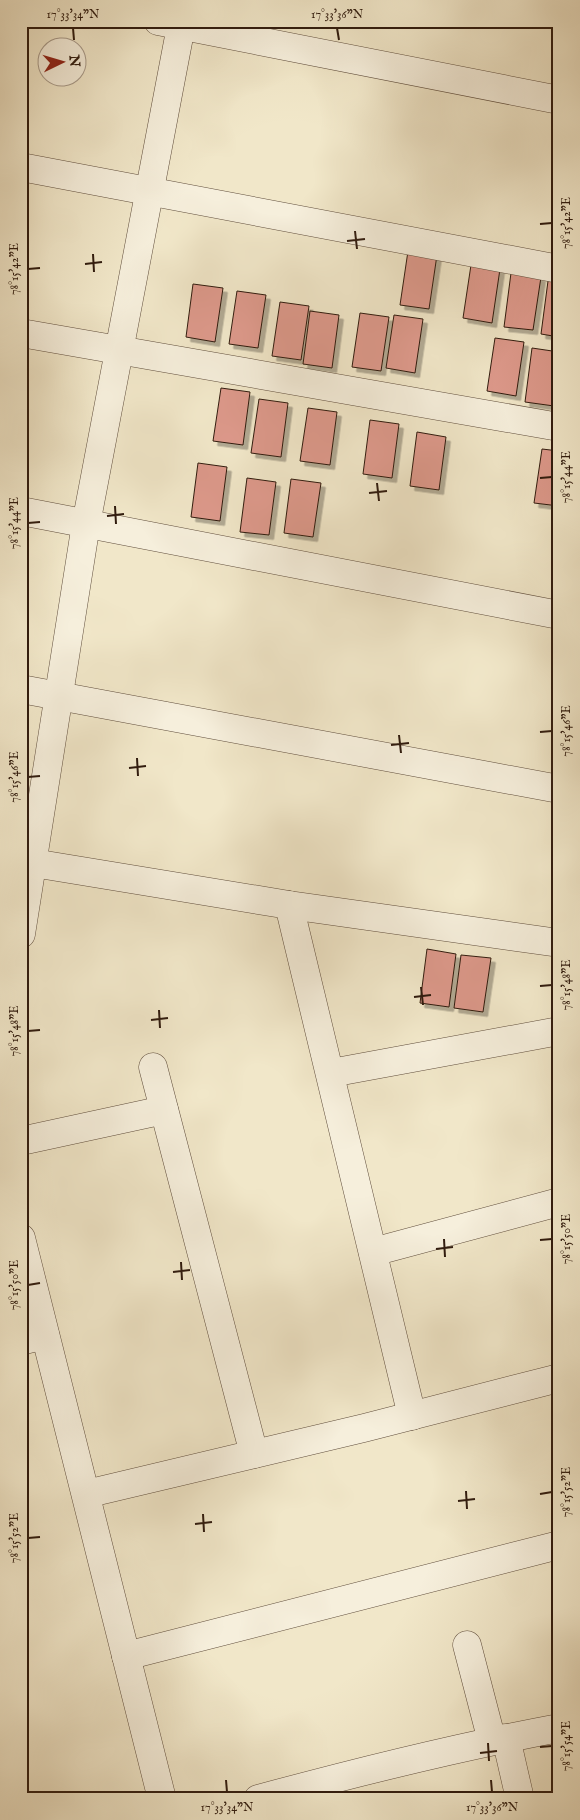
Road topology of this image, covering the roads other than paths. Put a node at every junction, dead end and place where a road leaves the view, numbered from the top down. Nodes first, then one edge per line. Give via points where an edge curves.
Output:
1 (174, 23) edge
2 (559, 100) edge
3 (21, 167) edge
4 (149, 191) junction
5 (559, 269) edge
6 (21, 333) edge
7 (120, 350) junction
8 (559, 427) edge
9 (21, 511) edge
10 (86, 524) junction
11 (559, 616) edge
12 (21, 689) edge
13 (59, 696) junction
14 (559, 789) edge
15 (26, 862) edge
16 (289, 905) junction
17 (21, 934) edge
18 (559, 943) edge
19 (559, 1031) edge
20 (152, 1067) dead end
21 (331, 1073) junction
22 (164, 1110) junction
23 (21, 1140) edge
24 (559, 1202) edge
25 (21, 1238) edge
26 (373, 1252) junction
27 (33, 1338) edge
28 (559, 1378) edge
29 (412, 1416) junction
30 (254, 1454) junction
31 (86, 1494) junction
32 (559, 1546) edge
33 (467, 1645) dead end
34 (126, 1656) junction
35 (559, 1728) edge
36 (499, 1739) junction
37 (344, 1788) edge
38 (162, 1799) edge
39 (258, 1799) edge
40 (520, 1799) edge

1 - 2 street
1 - 4 street
3 - 4 street
4 - 5 street
4 - 7 street
6 - 7 street
7 - 8 street
7 - 10 street
9 - 10 street
10 - 11 street
10 - 13 street
12 - 13 street
13 - 14 street
13 - 15 street
15 - 16 street
15 - 17 street
16 - 18 street
16 - 21 street
19 - 21 street
20 - 22 street
21 - 26 street
22 - 23 street
22 - 30 street
24 - 26 street
25 - 27 street
26 - 29 street
27 - 31 street
28 - 29 street
29 - 30 street
30 - 31 street
31 - 34 street
32 - 34 street
33 - 36 street
34 - 38 street
35 - 36 street
36 - 37 street
36 - 40 street
37 - 39 street

